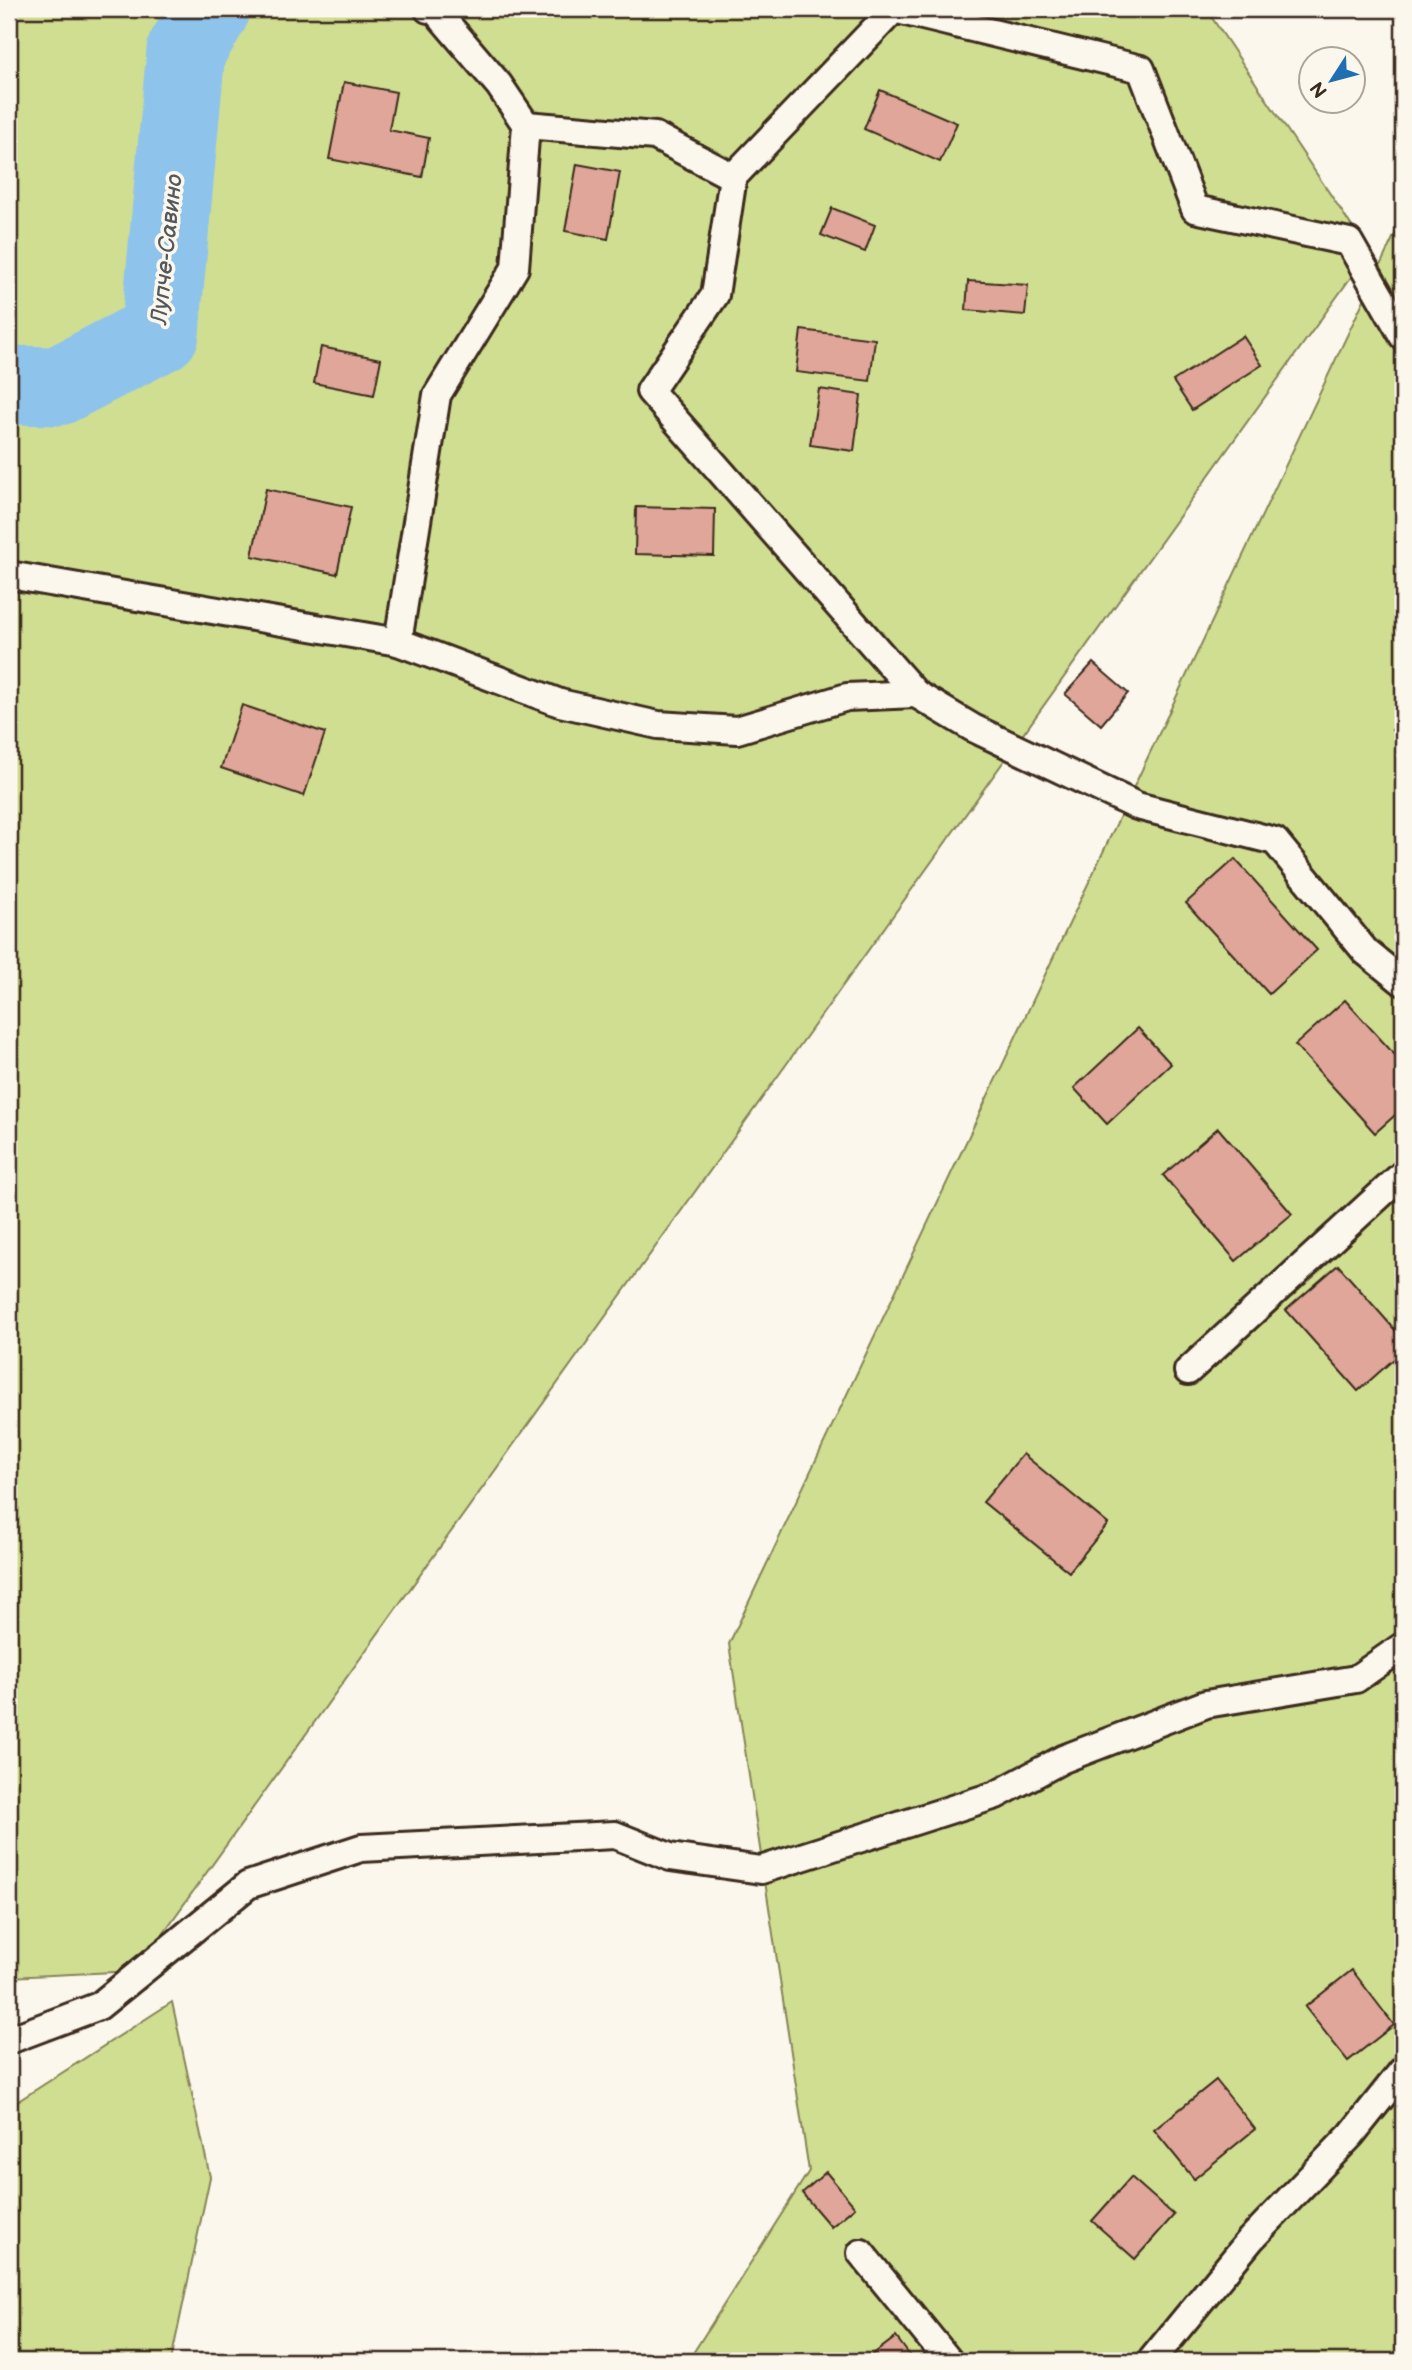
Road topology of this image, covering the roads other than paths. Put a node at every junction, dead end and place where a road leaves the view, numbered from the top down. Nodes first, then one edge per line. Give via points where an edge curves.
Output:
1 (428, 9) edge
2 (894, 9) edge
3 (526, 125) junction
4 (733, 177) junction
5 (1403, 336) edge
6 (9, 575) edge
7 (398, 642) junction
8 (916, 694) junction
9 (1403, 982) edge
10 (1403, 1174) edge
11 (1188, 1371) dead end
12 (1403, 1646) edge
13 (9, 2040) edge
14 (1403, 2070) edge
15 (861, 2253) dead end
16 (949, 2361) edge
17 (1152, 2361) edge

1 - 3 lane via 435,10 491,75
2 - 4 lane
2 - 5 lane via 1142,69 1195,209 1349,242
3 - 4 lane via 655,136
3 - 7 lane via 515,268 437,395
4 - 8 lane via 715,295 650,391
6 - 7 lane
7 - 8 lane via 560,703 658,725 737,730 847,697
8 - 9 lane via 973,727 1137,806 1275,841 1366,951
10 - 11 lane
12 - 13 lane via 1356,1679 1206,1703 1063,1759 996,1795 761,1870 670,1857 615,1835 361,1848 248,1885 99,2006
14 - 17 lane via 1351,2135 1251,2239
15 - 16 lane

